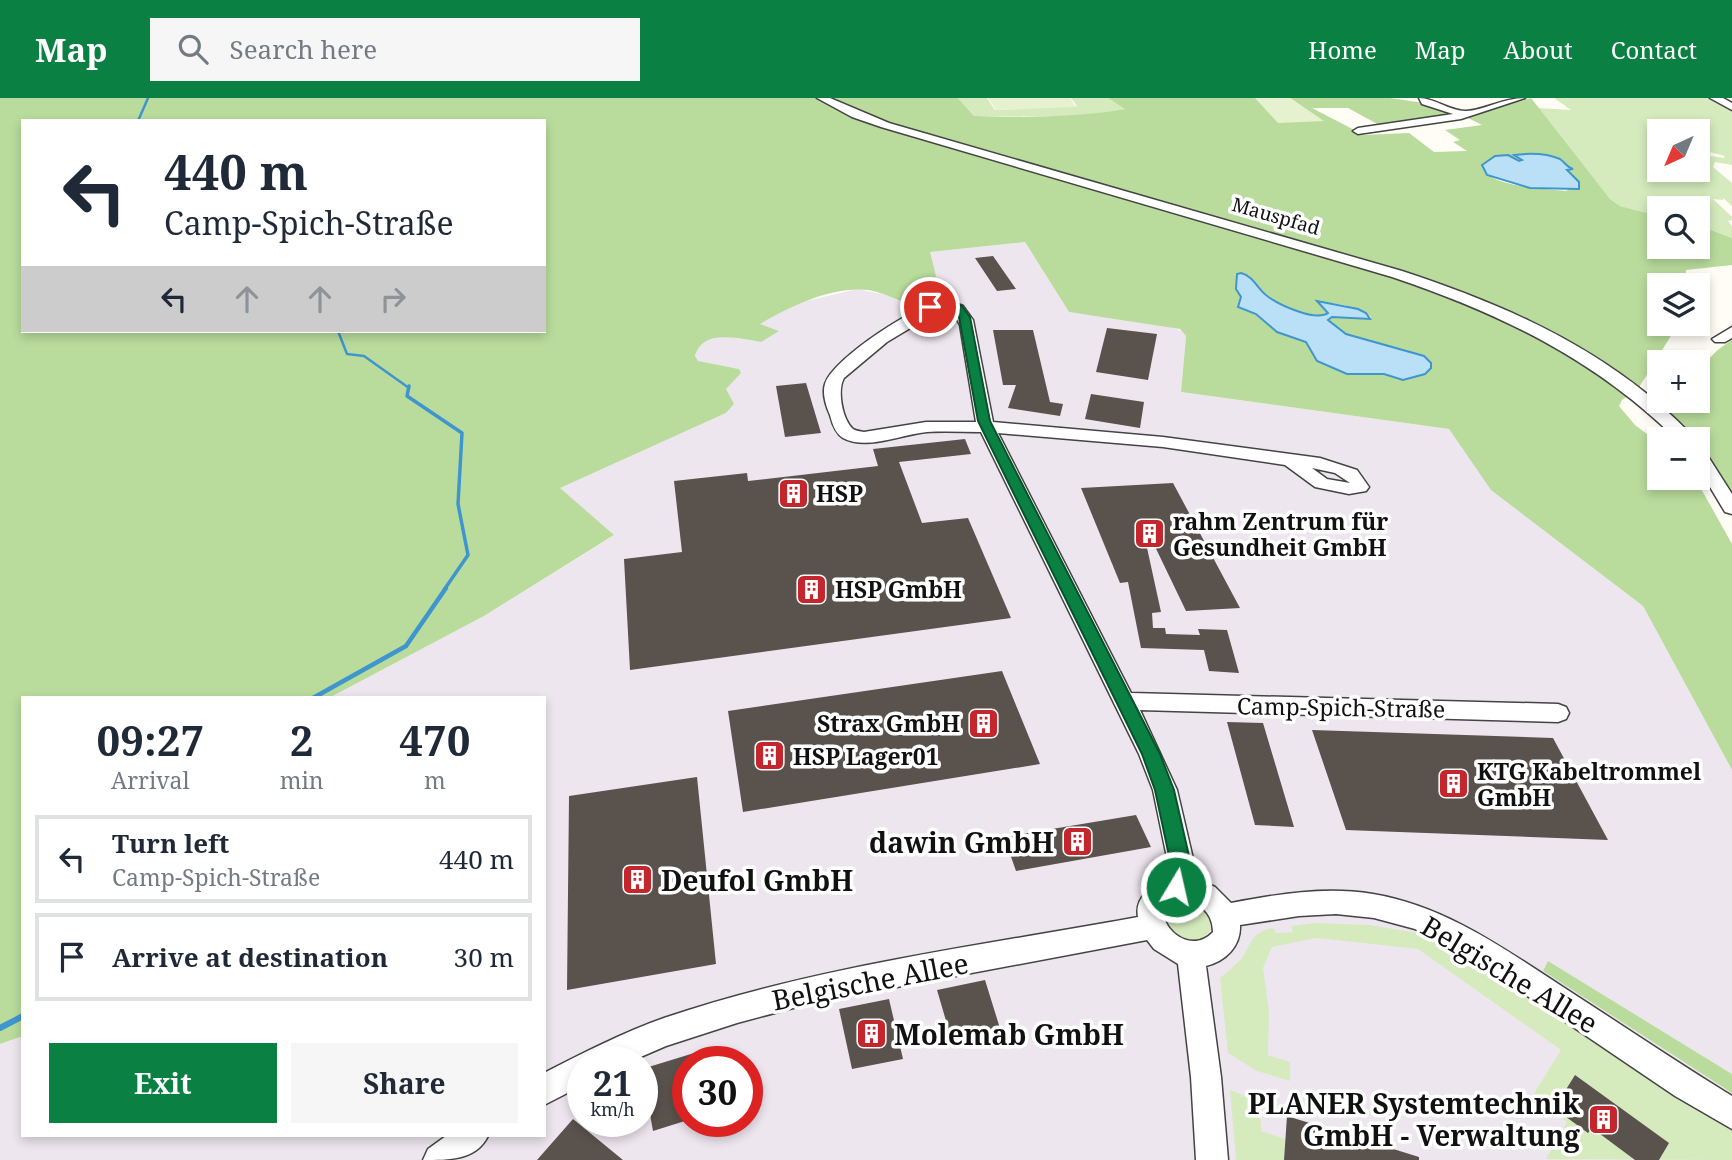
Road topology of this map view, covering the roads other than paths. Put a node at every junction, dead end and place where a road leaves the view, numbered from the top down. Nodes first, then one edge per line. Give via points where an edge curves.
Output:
1 (822, 98) edge
2 (1715, 98) edge
3 (1428, 99) edge
4 (1514, 99) edge
5 (1470, 101) dead end
6 (1491, 107) junction
7 (1732, 107) edge
8 (1466, 115) junction
9 (1358, 131) dead end
10 (987, 427) junction
11 (1672, 427) edge
12 (1290, 460) dead end
13 (1710, 473) edge
14 (1732, 508) edge
15 (1124, 701) junction
16 (1558, 713) dead end
17 (1186, 887) junction
18 (1225, 916) junction
19 (1153, 927) junction
20 (1191, 955) junction
21 (633, 1046) edge
22 (567, 1078) edge
23 (546, 1089) edge
24 (1732, 1114) edge
25 (471, 1137) edge
26 (439, 1160) edge
27 (1212, 1160) edge

1 - 11 street, Mauspfad via 886,125 1452,292 1548,335 1639,395
2 - 7 street
3 - 8 street
4 - 6 street
5 - 6 street
6 - 8 street
8 - 9 street
10 - 10 street via 926,427 850,435 839,419 833,382 844,368 924,310 940,304 953,306 962,312 967,325
10 - 12 street via 1068,432
10 - 15 street
13 - 14 street
15 - 16 street, Camp-Spich-Straße
15 - 17 street via 1165,790
17 - 18 street via 1209,897
17 - 19 street via 1166,890 1153,901
18 - 20 street via 1227,936 1222,945 1203,955
18 - 24 street, Belgische Allee via 1291,903 1344,902 1391,909 1428,921 1486,953
19 - 20 street via 1168,945
19 - 21 street, Belgische Allee via 812,989 737,1009
20 - 27 street
22 - 23 street
25 - 26 street

